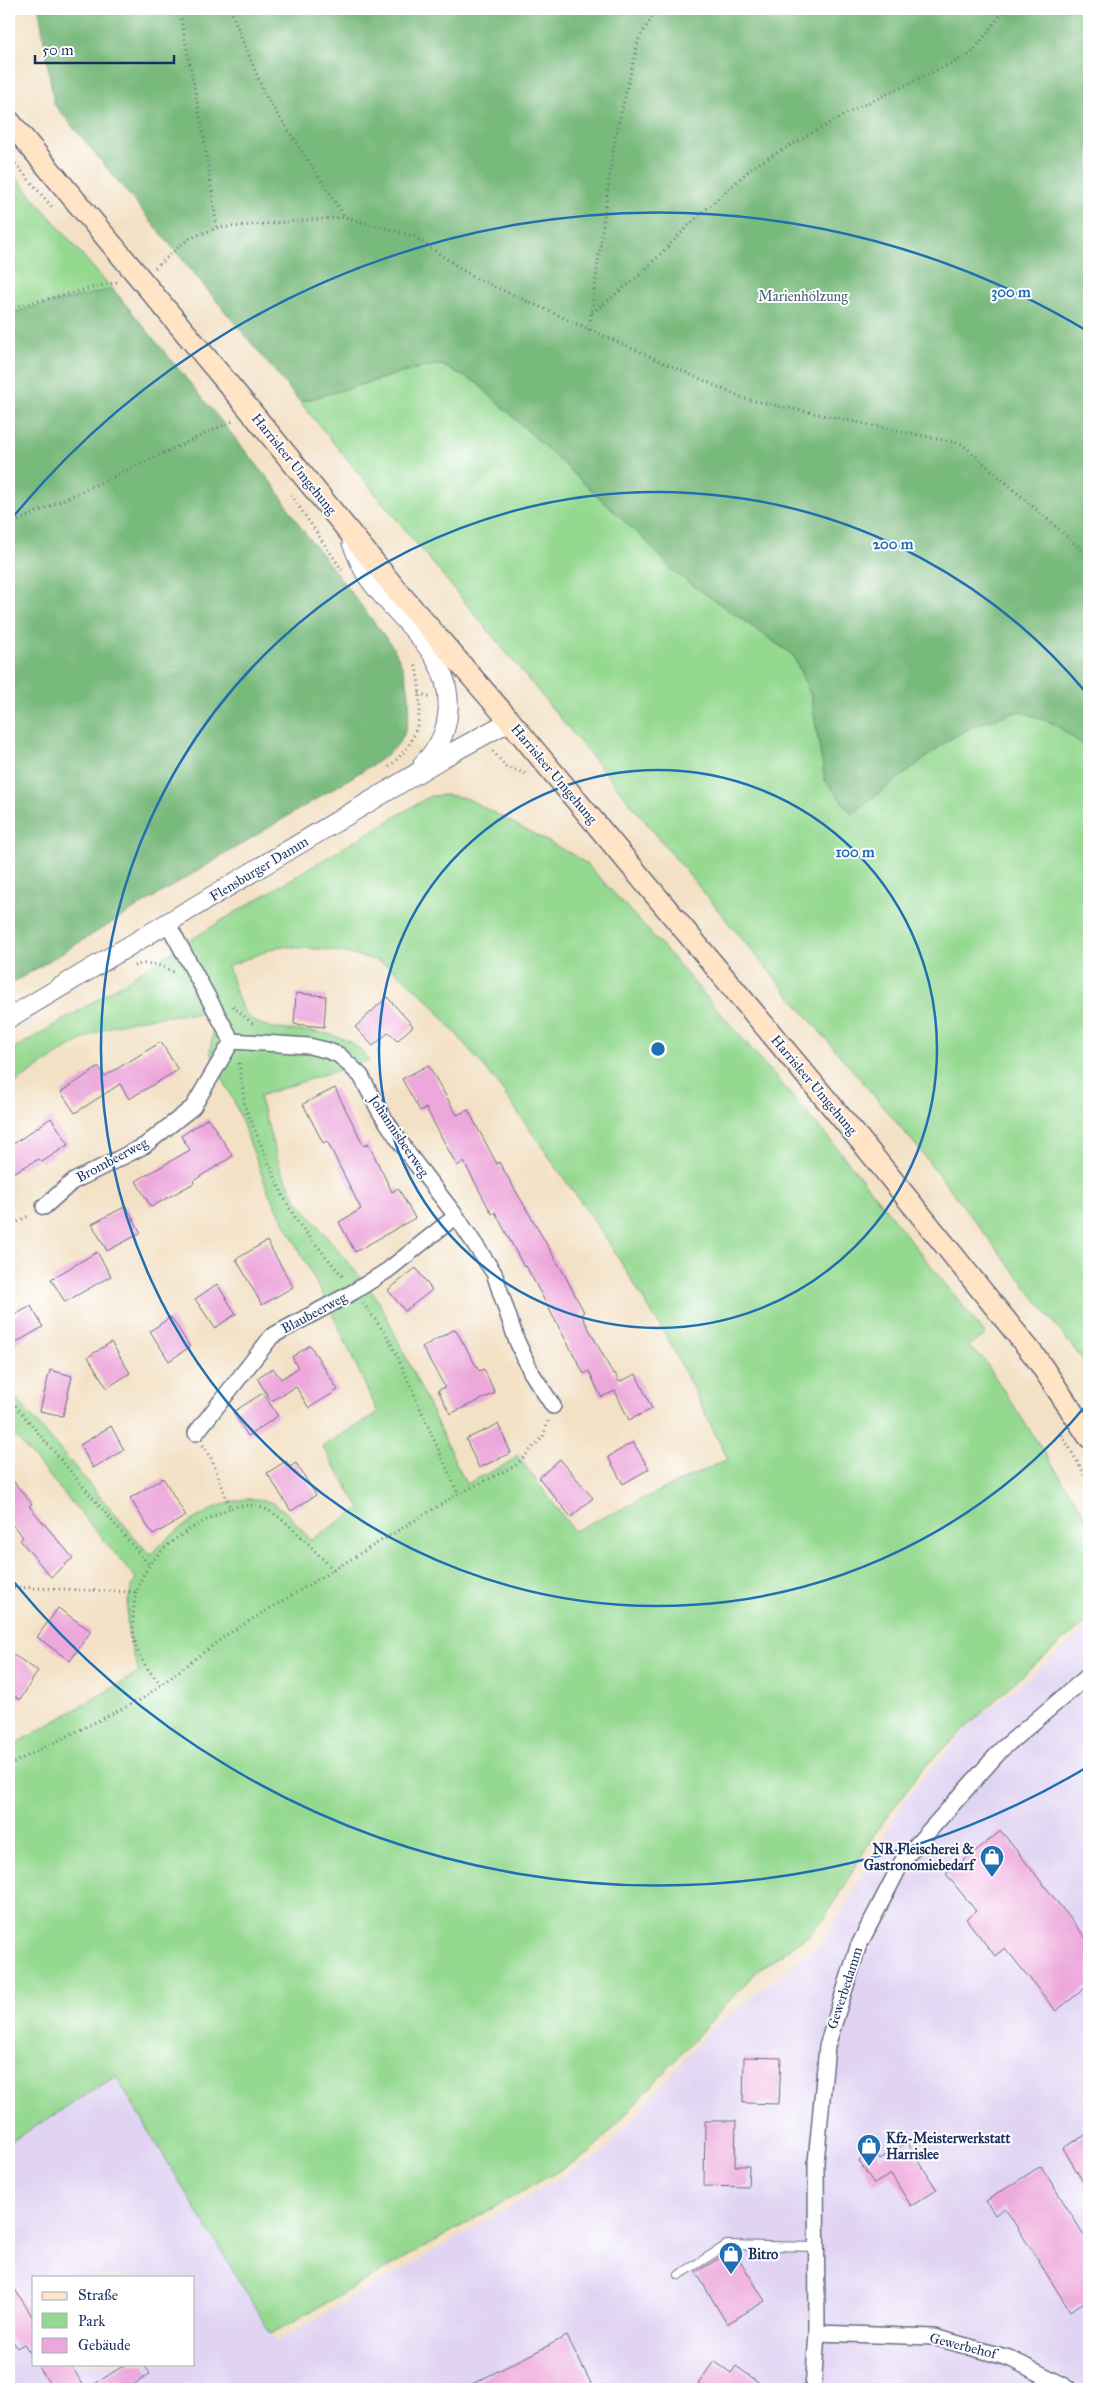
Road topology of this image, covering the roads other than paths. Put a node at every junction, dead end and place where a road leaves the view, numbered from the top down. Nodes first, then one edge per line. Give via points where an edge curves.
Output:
1 (9, 121) edge
2 (344, 526) junction
3 (510, 721) junction
4 (411, 778) junction
5 (168, 924) junction
6 (9, 1018) edge
7 (232, 1041) junction
8 (44, 1207) road end
9 (456, 1216) junction
10 (553, 1406) road end
11 (196, 1433) road end
12 (1089, 1436) edge
13 (1089, 1675) edge
14 (817, 2247) junction
15 (680, 2275) dead end
16 (817, 2332) junction
17 (813, 2389) edge
18 (1071, 2389) edge

1 - 2 main road, Harrisleer Umgehung via 141,281 238,417
2 - 3 main road, Harrisleer Umgehung
2 - 4 street via 368,577 436,657 444,674 447,726 441,743
3 - 4 street, Flensburger Damm
3 - 12 main road, Harrisleer Umgehung via 860,1140 1031,1351
4 - 5 street, Flensburger Damm
5 - 6 street, Flensburger Damm
5 - 7 street
7 - 8 street, Brombeerweg via 193,1107 144,1146 72,1182
7 - 9 street, Johannisbeerweg via 310,1046 339,1056 361,1076 409,1155
9 - 10 street, Johannisbeerweg via 494,1273 516,1339 531,1372
9 - 11 street, Blaubeerweg via 388,1270 272,1336
13 - 14 street, Gewerbedamm via 1002,1749 903,1860 858,1947 827,2046 816,2162
14 - 15 lane via 727,2245
14 - 16 street, Gewerbedamm
16 - 17 street, Gewerbedamm
16 - 18 street, Gewerbehof via 934,2337 1009,2358

